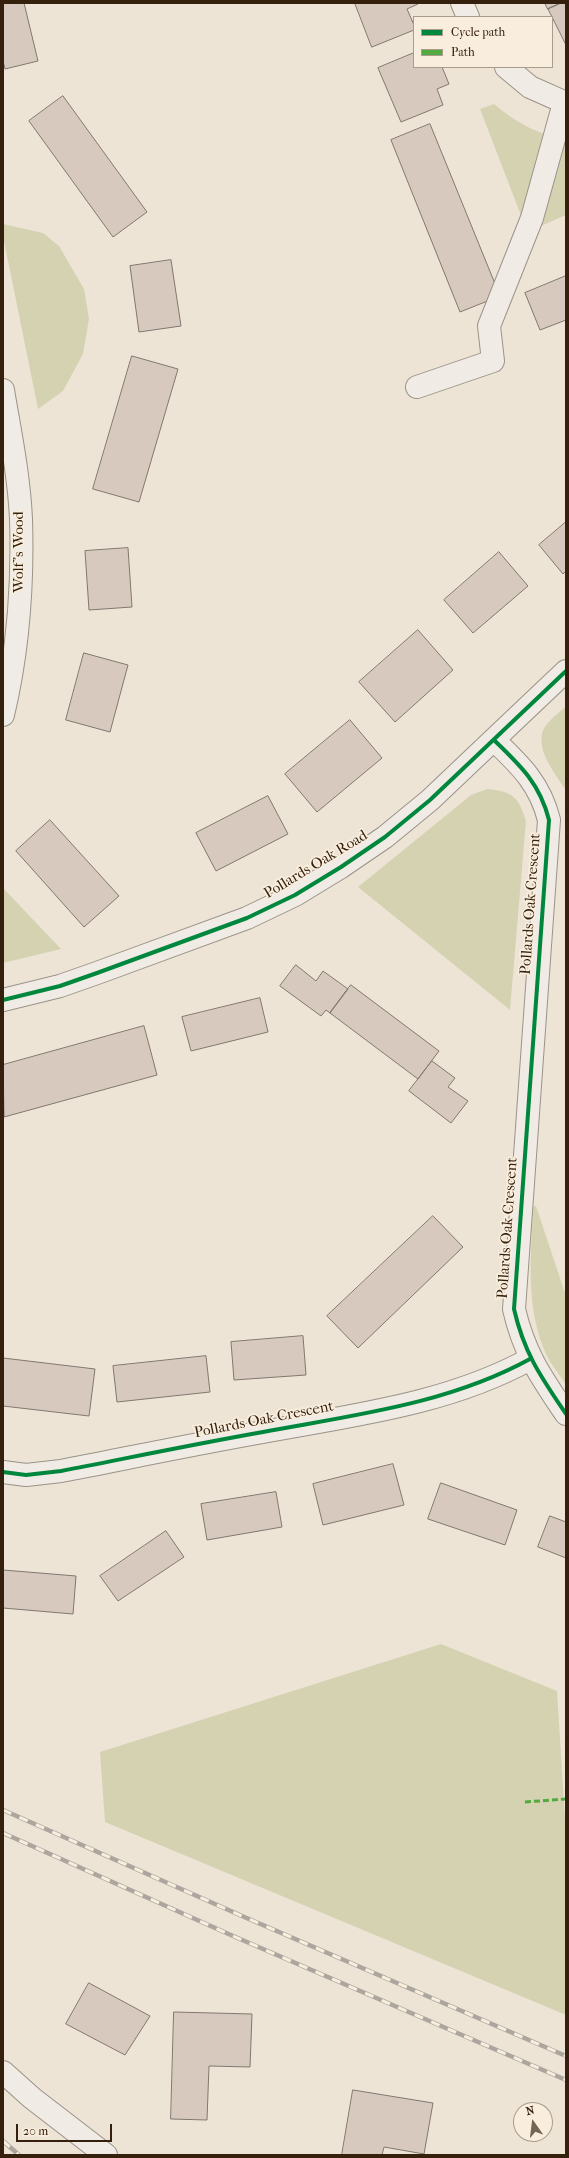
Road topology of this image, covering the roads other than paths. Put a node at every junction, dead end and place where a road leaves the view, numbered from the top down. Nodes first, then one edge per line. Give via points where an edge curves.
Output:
1 (462, 3) edge
2 (468, 16) edge
3 (507, 68) edge
4 (565, 103) edge
5 (417, 387) dead end
6 (3, 390) edge
7 (566, 671) edge
8 (3, 714) edge
9 (495, 741) junction
10 (3, 1000) edge
11 (530, 1359) junction
12 (566, 1414) edge
13 (3, 1472) edge
14 (3, 2072) edge
15 (106, 2155) edge

1 - 2 street
3 - 4 street via 530,87
4 - 5 street via 532,218 489,326 493,361
6 - 8 street, Wolf's Wood via 21,518 20,597 9,691
7 - 9 street, Pollards Oak Road
9 - 10 street, Pollards Oak Road via 385,837 295,895 247,918 97,973 60,986
9 - 11 street, Pollards Oak Crescent via 535,783 544,801 549,820 514,1309 520,1335
11 - 12 street
11 - 13 street, Pollards Oak Crescent via 468,1388 383,1410 61,1471 26,1475
14 - 15 street via 32,2098

